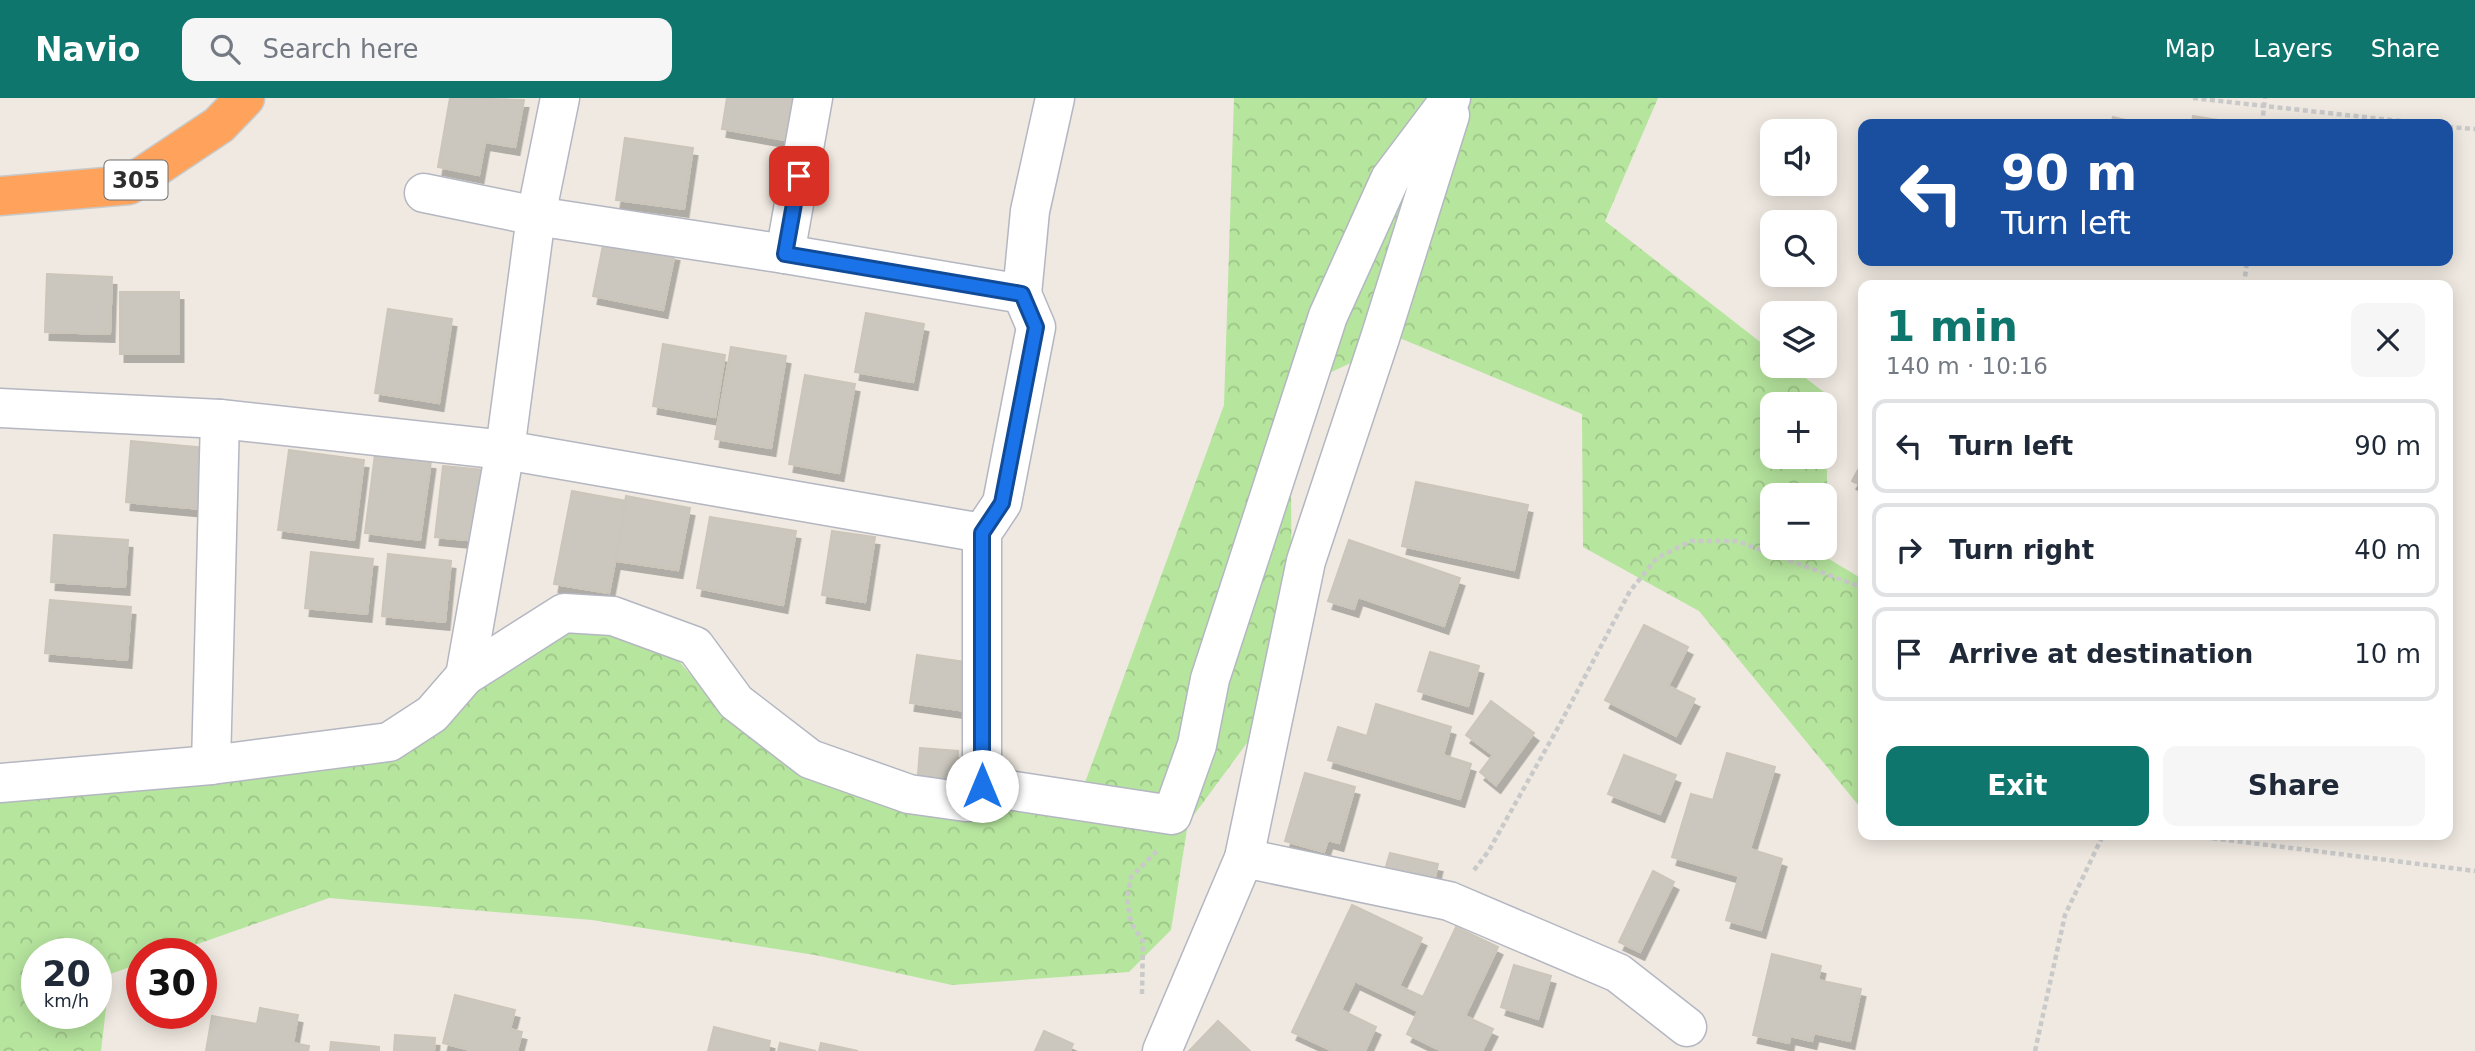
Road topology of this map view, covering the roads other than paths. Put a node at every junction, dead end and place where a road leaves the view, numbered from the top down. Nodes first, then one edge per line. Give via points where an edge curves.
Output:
1 (245, 98) edge
2 (560, 98) edge
3 (813, 98) edge
4 (1055, 98) edge
5 (1453, 98) edge
6 (424, 193) dead end
7 (0, 196) edge
8 (536, 216) junction
9 (785, 254) junction
10 (1022, 294) junction
11 (0, 408) edge
12 (220, 419) junction
13 (505, 450) junction
14 (982, 533) junction
15 (464, 676) junction
16 (211, 765) junction
17 (0, 783) edge
18 (982, 786) junction
19 (1244, 858) junction
20 (1687, 1027) dead end
21 (1162, 1051) edge

1 - 7 highway, 305 via 219,125 129,185
2 - 8 street
3 - 9 street
4 - 10 street via 1030,211
5 - 18 street via 1390,179 1328,316 1210,680 1197,745 1172,815
5 - 19 street via 1306,561
6 - 8 street
8 - 9 street
8 - 13 street
9 - 10 street
10 - 14 street via 1036,327 1002,503
11 - 12 street
12 - 13 street
12 - 16 street
13 - 14 street
13 - 15 street
14 - 18 street
15 - 16 street via 432,714 389,742
15 - 18 street via 564,613 614,616 695,646 736,702 810,759 909,794 966,802
16 - 17 street
19 - 20 street via 1449,901 1618,973
19 - 21 street

